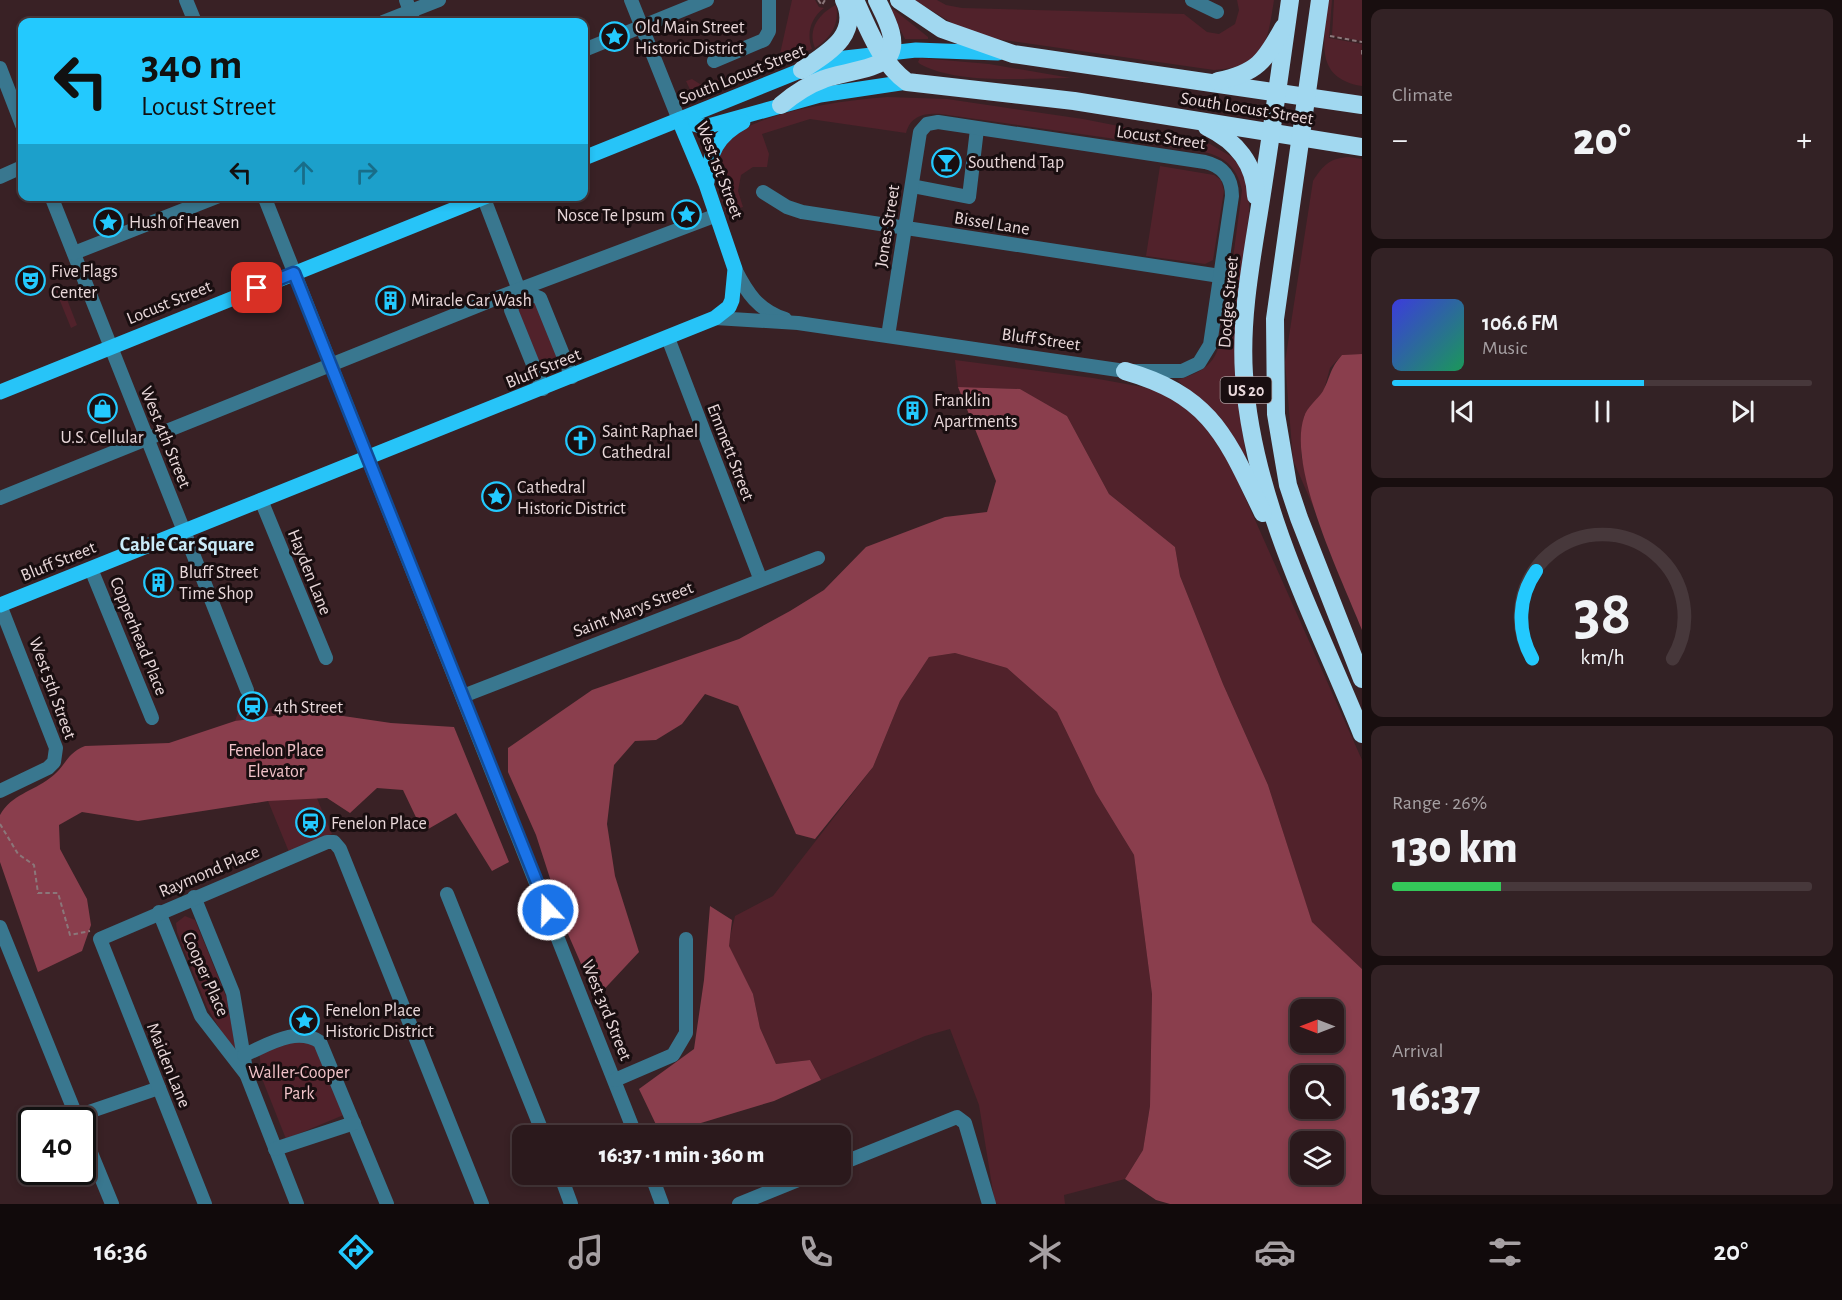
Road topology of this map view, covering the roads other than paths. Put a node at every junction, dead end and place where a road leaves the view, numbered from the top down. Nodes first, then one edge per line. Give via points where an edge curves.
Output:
1 (186, 0) edge
2 (439, 0) edge
3 (632, 0) edge
4 (707, 0) edge
5 (769, 0) edge
6 (844, 0) edge
7 (855, 0) edge
8 (877, 0) edge
9 (899, 0) edge
10 (1192, 0) edge
11 (1290, 0) edge
12 (1320, 0) edge
13 (688, 4) edge
14 (410, 11) edge
15 (1218, 12) dead end
16 (193, 18) edge
17 (393, 18) edge
18 (1287, 21) junction
19 (641, 26) junction
20 (588, 48) edge
21 (1013, 54) junction
22 (885, 55) junction
23 (714, 61) dead end
24 (0, 68) edge
25 (802, 70) junction
26 (907, 82) junction
27 (1208, 83) junction
28 (1278, 92) junction
29 (1308, 98) junction
30 (781, 105) junction
31 (1362, 105) edge
32 (762, 112) junction
33 (18, 115) edge
34 (680, 120) junction
35 (1198, 122) junction
36 (927, 124) joint
37 (977, 129) junction
38 (1271, 133) junction
39 (1302, 139) junction
40 (1362, 147) edge
41 (588, 156) edge
42 (18, 169) edge
43 (0, 177) edge
44 (706, 184) junction
45 (912, 186) junction
46 (763, 192) dead end
47 (53, 201) edge
48 (206, 201) edge
49 (266, 201) edge
50 (474, 201) edge
51 (486, 201) edge
52 (717, 215) junction
53 (905, 228) junction
54 (1256, 228) junction
55 (74, 253) junction
56 (735, 269) junction
57 (294, 273) junction
58 (1220, 276) junction
59 (519, 290) junction
60 (715, 318) junction
61 (798, 323) junction
62 (888, 336) junction
63 (668, 338) junction
64 (111, 346) junction
65 (330, 365) junction
66 (1125, 371) junction
67 (572, 377) junction
68 (543, 390) junction
69 (0, 392) edge
70 (147, 438) junction
71 (367, 458) junction
72 (0, 498) edge
73 (261, 500) junction
74 (184, 532) junction
75 (818, 558) dead end
76 (91, 569) junction
77 (760, 578) junction
78 (0, 604) edge
79 (1322, 636) junction
80 (326, 658) dead end
81 (1362, 679) edge
82 (247, 690) dead end
83 (463, 696) junction
84 (152, 718) dead end
85 (1362, 734) edge
86 (0, 791) edge
87 (447, 894) dead end
88 (194, 897) junction
89 (159, 912) junction
90 (0, 927) edge
91 (99, 934) joint
92 (686, 939) dead end
93 (244, 1055) junction
94 (247, 1076) junction
95 (615, 1080) junction
96 (159, 1088) junction
97 (73, 1107) edge
98 (96, 1111) edge
99 (354, 1123) junction
100 (540, 1125) edge
101 (632, 1125) edge
102 (276, 1149) junction
103 (851, 1160) edge
104 (96, 1165) edge
105 (564, 1185) edge
106 (655, 1185) edge
107 (786, 1185) edge
108 (986, 1203) edge
109 (112, 1204) edge
110 (205, 1204) edge
111 (297, 1204) edge
112 (387, 1204) edge
113 (482, 1204) edge
114 (572, 1204) edge
115 (662, 1204) edge
116 (739, 1204) edge

1 - 16 street
2 - 14 street
3 - 19 street, West 1st Street
4 - 13 street
5 - 23 street via 764,40
6 - 25 highway via 849,21 845,34 837,46
7 - 22 highway
8 - 22 highway via 892,44
9 - 21 highway via 942,29
10 - 15 street
11 - 18 highway, Dodge Street / US 20
12 - 29 highway, US 20
13 - 19 street
14 - 17 street
18 - 27 highway via 1260,65 1245,74
18 - 28 highway, Dodge Street / US 20
19 - 20 street
19 - 34 street, West 1st Street
21 - 22 main road, South Locust Street via 948,50
21 - 27 highway, South Locust Street
22 - 25 main road, South Locust Street via 845,58
22 - 26 highway via 892,71
22 - 30 highway via 880,64 825,78
24 - 33 street
25 - 34 main road, South Locust Street
26 - 30 main road, South Locust Street via 843,90
26 - 35 highway, South Locust Street via 1074,101
27 - 28 highway, South Locust Street
28 - 29 highway, South Locust Street
28 - 38 highway, Dodge Street / US 20
29 - 31 highway, South Locust Street
29 - 39 highway, US 20
30 - 32 main road, South Locust Street
32 - 34 main road, South Locust Street via 701,126
32 - 44 main road via 721,136 711,157
34 - 41 main road
34 - 44 main road, West 1st Street
35 - 38 highway, South Locust Street
35 - 54 highway via 1230,141 1246,160 1256,191
36 - 37 street, Locust Street via 938,122
36 - 45 street, Jones Street via 920,132
37 - 45 street via 969,197
37 - 58 street, Locust Street via 1205,162 1223,169 1232,196
38 - 39 highway, South Locust Street
38 - 54 highway, Dodge Street / US 20
39 - 40 highway, South Locust Street
39 - 81 highway, US 20 via 1275,319 1276,414 1288,485
42 - 43 street
44 - 52 main road, West 1st Street
45 - 53 street, Jones Street
46 - 53 street, Bissel Lane via 802,212
47 - 55 street, West 4th Street
48 - 55 street
49 - 57 street, West 3rd Street
50 - 57 main road, Locust Street
51 - 59 street
52 - 56 main road, West 1st Street
52 - 59 street
53 - 58 street, Bissel Lane
53 - 62 street, Jones Street
54 - 79 highway, Dodge Street / US 20 via 1243,344 1247,408 1262,483
55 - 64 street, West 4th Street
56 - 60 main road, West 1st Street via 732,300
56 - 61 street via 757,304
57 - 64 main road, Locust Street
57 - 65 street, West 3rd Street
58 - 66 street, Locust Street via 1210,345 1199,363 1175,373
59 - 65 street
59 - 67 street via 540,298
59 - 68 street via 512,310
60 - 61 street, Bluff Street
60 - 63 main road, Bluff Street
61 - 62 street, Bluff Street
62 - 66 street, Bluff Street
63 - 67 main road, Bluff Street
63 - 77 street, Emmett Street
64 - 69 main road, Locust Street
64 - 70 street, West 4th Street
65 - 70 street
65 - 71 street, West 3rd Street
66 - 79 highway via 1179,392 1198,406 1223,435
67 - 68 main road, Bluff Street
68 - 71 main road, Bluff Street
70 - 72 street
70 - 74 street, West 4th Street
71 - 73 main road, Bluff Street
71 - 83 street, West 3rd Street
73 - 74 main road, Bluff Street
73 - 80 street, Hayden Lane
74 - 76 main road, Bluff Street
74 - 82 street, West 4th Street
75 - 77 street, Saint Marys Street
76 - 78 main road, Bluff Street
76 - 84 street, Copperhead Place
77 - 83 street, Saint Marys Street
78 - 86 street, West 5th Street via 56,748 54,762 48,768
79 - 85 highway, Dodge Street / US 20
83 - 95 street, West 3rd Street
87 - 100 street
88 - 89 street, Raymond Place
88 - 93 street, Cooper Place via 233,993
88 - 113 street, Raymond Place via 322,843 334,842
89 - 91 street, Raymond Place
89 - 94 street, Cooper Place via 201,1016
90 - 97 street
91 - 96 street, Maiden Lane
92 - 95 street via 686,1034 673,1055
93 - 94 street, Cooper Place
93 - 99 street via 293,1035 311,1036 328,1055
94 - 102 street, Cooper Place
95 - 101 street, West 3rd Street
96 - 98 street
96 - 110 street, Maiden Lane
99 - 102 street
99 - 112 street
102 - 111 street, Cooper Place
103 - 108 street via 957,1117 968,1132
104 - 109 street
105 - 114 street
106 - 115 street
107 - 116 street

